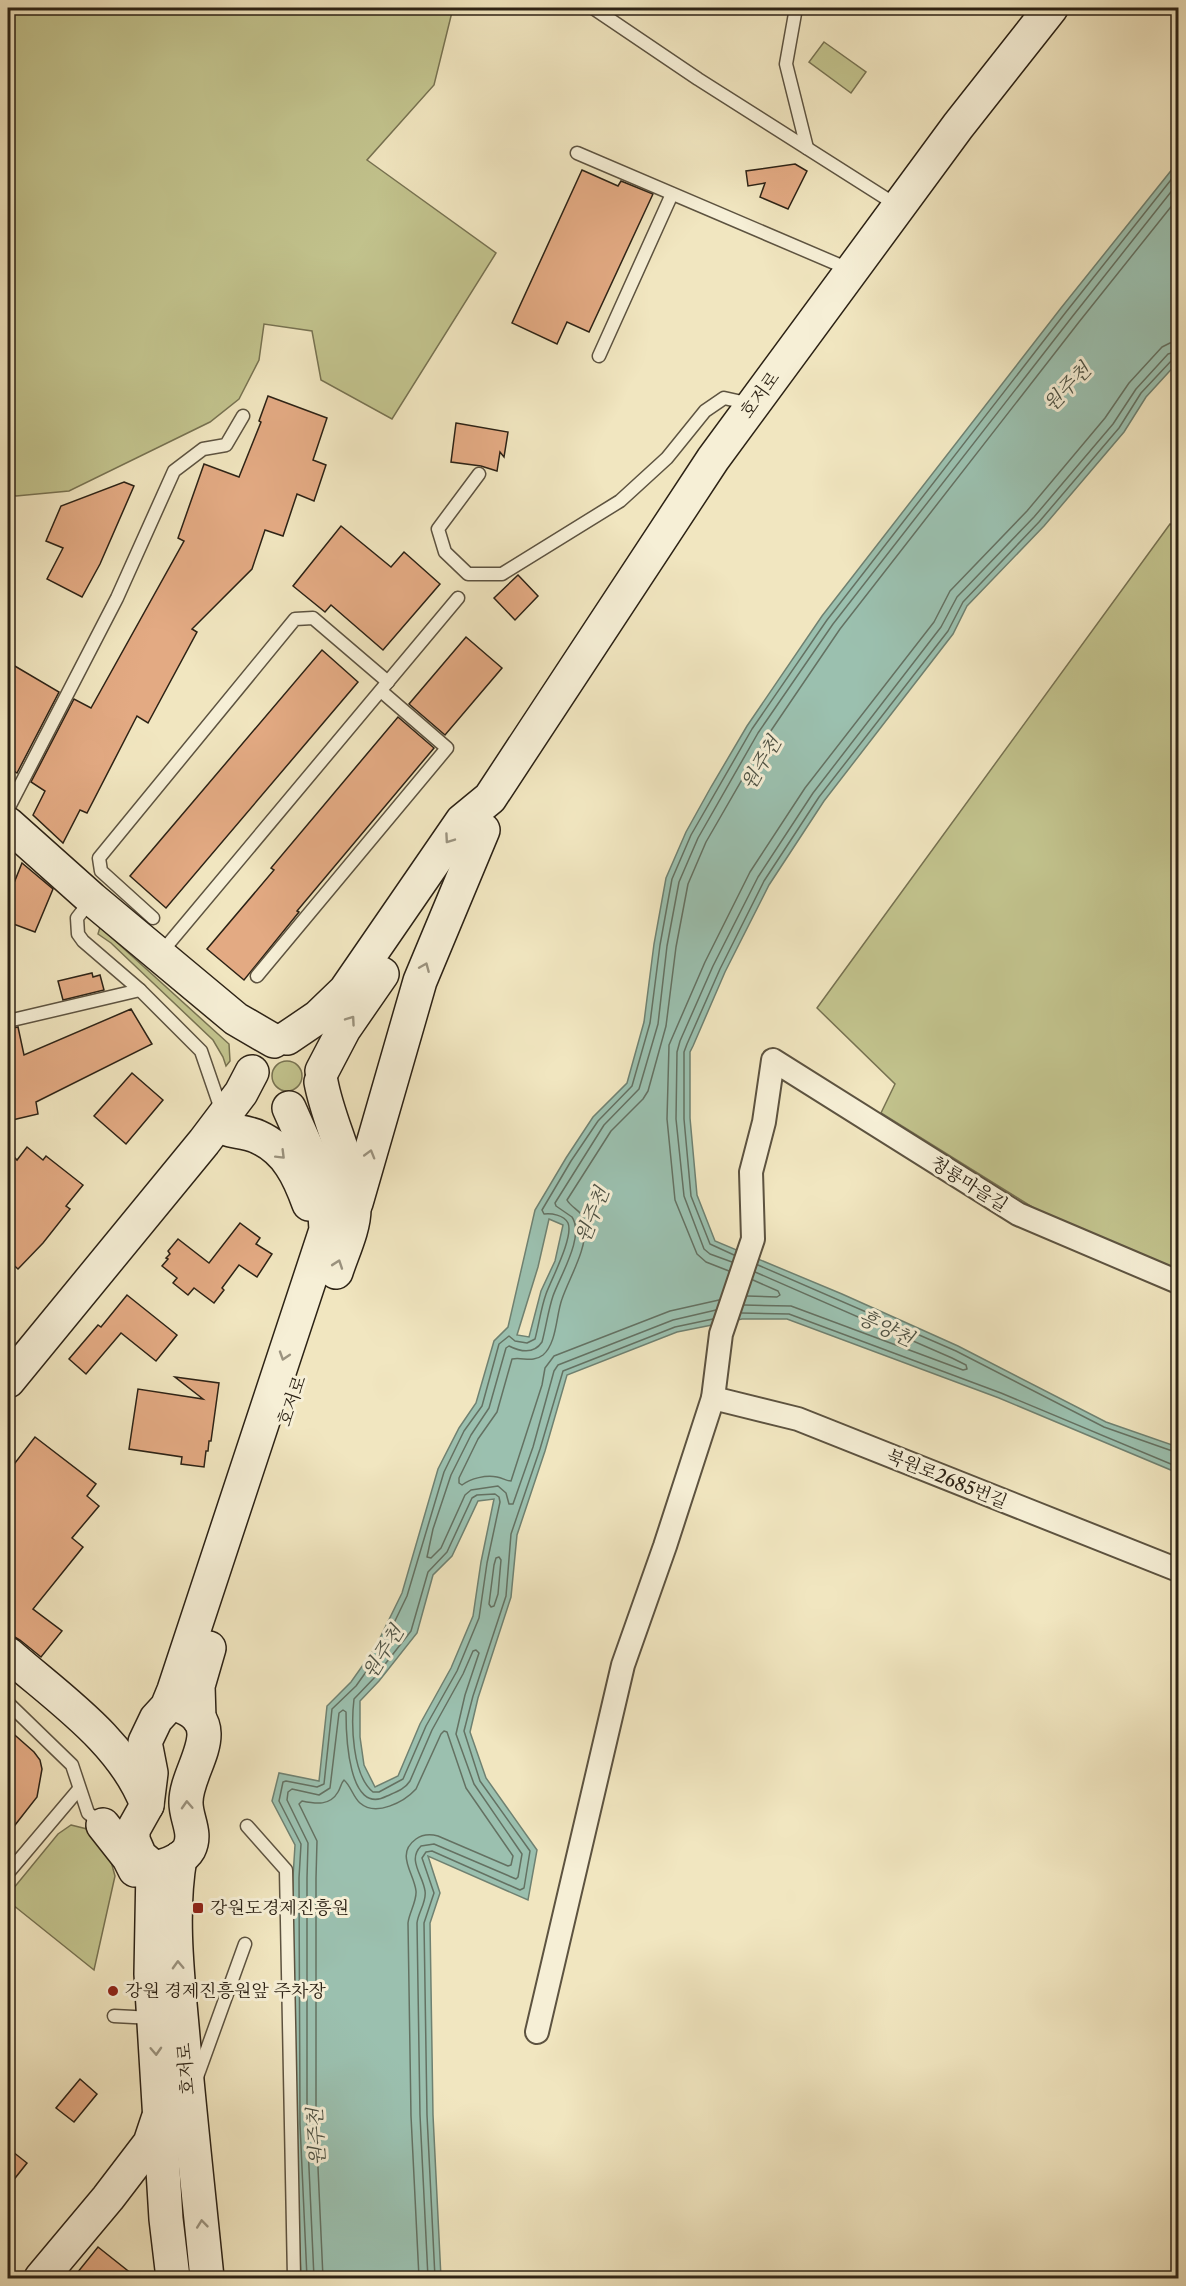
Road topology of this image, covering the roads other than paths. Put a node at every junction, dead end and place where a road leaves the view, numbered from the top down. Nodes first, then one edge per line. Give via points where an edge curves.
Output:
1 (593, 8) edge
2 (796, 8) edge
3 (1051, 8) edge
4 (807, 148) junction
5 (577, 153) dead end
6 (672, 194) junction
7 (899, 207) junction
8 (852, 270) junction
9 (599, 356) dead end
10 (753, 404) junction
11 (243, 416) dead end
12 (479, 474) dead end
13 (458, 598) dead end
14 (384, 686) junction
15 (490, 798) junction
16 (8, 809) edge
17 (8, 824) edge
18 (483, 830) junction
19 (92, 899) junction
20 (153, 918) dead end
21 (160, 955) junction
22 (257, 976) dead end
23 (140, 990) junction
24 (8, 1022) edge
25 (267, 1053) junction
26 (322, 1077) junction
27 (283, 1108) junction
28 (219, 1129) junction
29 (354, 1211) junction
30 (1179, 1282) edge
31 (302, 1300) junction
32 (8, 1381) edge
33 (713, 1398) junction
34 (1179, 1570) edge
35 (8, 1654) edge
36 (8, 1703) edge
37 (167, 1707) junction
38 (199, 1719) junction
39 (108, 1742) junction
40 (145, 1742) junction
41 (79, 1789) junction
42 (247, 1826) dead end
43 (142, 1839) junction
44 (8, 1873) edge
45 (154, 1905) junction
46 (244, 1944) dead end
47 (114, 2016) dead end
48 (154, 2018) junction
49 (537, 2032) dead end
50 (189, 2101) junction
51 (159, 2116) junction
52 (195, 2169) junction
53 (163, 2170) junction
54 (108, 2198) junction
55 (166, 2220) junction
56 (41, 2278) edge
57 (174, 2278) edge
58 (207, 2278) edge
59 (294, 2278) edge

1 - 4 lane
2 - 4 lane via 786,64
3 - 7 street, 호저로
4 - 7 lane
5 - 6 lane
6 - 8 lane
6 - 9 lane
7 - 8 street, 호저로
8 - 10 street, 호저로
10 - 12 lane via 724,398 705,411 667,458 620,501 502,574 468,574 445,552 438,529
10 - 15 street, 호저로
11 - 16 lane via 226,445 203,449 174,471 117,598
13 - 14 lane
14 - 20 lane via 313,618 295,620 99,858 101,871
14 - 21 lane
14 - 22 lane via 447,748
15 - 18 street
15 -> 25 street via 462,821 345,990 318,1017
17 - 19 street
26 -> 18 street via 344,1029
29 -> 18 street via 420,981
19 - 21 street
19 - 23 lane via 77,918 78,934
21 - 25 street via 236,1019
23 - 24 lane
23 - 28 lane via 201,1051
25 - 26 street via 298,1039 320,1060
25 - 27 street via 254,1084 268,1102
25 - 28 street
26 - 27 street via 310,1101
26 - 29 street, 호저로 via 326,1106 350,1181
27 - 28 street
27 - 31 street via 313,1162 324,1198 326,1230
28 -> 31 street via 258,1137 279,1152 298,1174 309,1205 310,1233
28 - 32 street
38 -> 29 street, 호저로 via 198,1686 209,1647
30 - 33 street, 청룡마을길 via 1018,1214 772,1060 764,1122 751,1172 753,1239 721,1334
31 -> 37 street, 호저로
33 - 34 street, 북원로2685번길 via 798,1419
33 - 49 street via 623,1665
35 - 39 street
36 - 41 lane via 72,1765
37 - 38 street via 177,1705
37 - 40 street, 호저로
43 -> 38 street, 호저로 via 189,1849 193,1834 186,1802 189,1779 204,1745
39 - 40 street via 122,1746
39 - 43 street via 140,1785
40 - 43 street, 호저로 via 151,1773
41 - 43 lane via 88,1813
41 - 44 lane
42 - 59 lane via 286,1870
43 - 45 street, 호저로
43 - 45 street via 129,1858
50 -> 43 street, 호저로 via 176,1901
45 - 48 street, 호저로
46 - 50 lane
47 - 48 lane
48 -> 51 street, 호저로
50 - 52 street, 호저로
51 - 53 street, 호저로
51 - 54 street via 150,2143
52 - 53 street
58 -> 52 street, 호저로
53 - 55 street, 호저로
54 - 55 street via 127,2190 142,2193
54 - 56 street
55 - 57 street, 호저로

